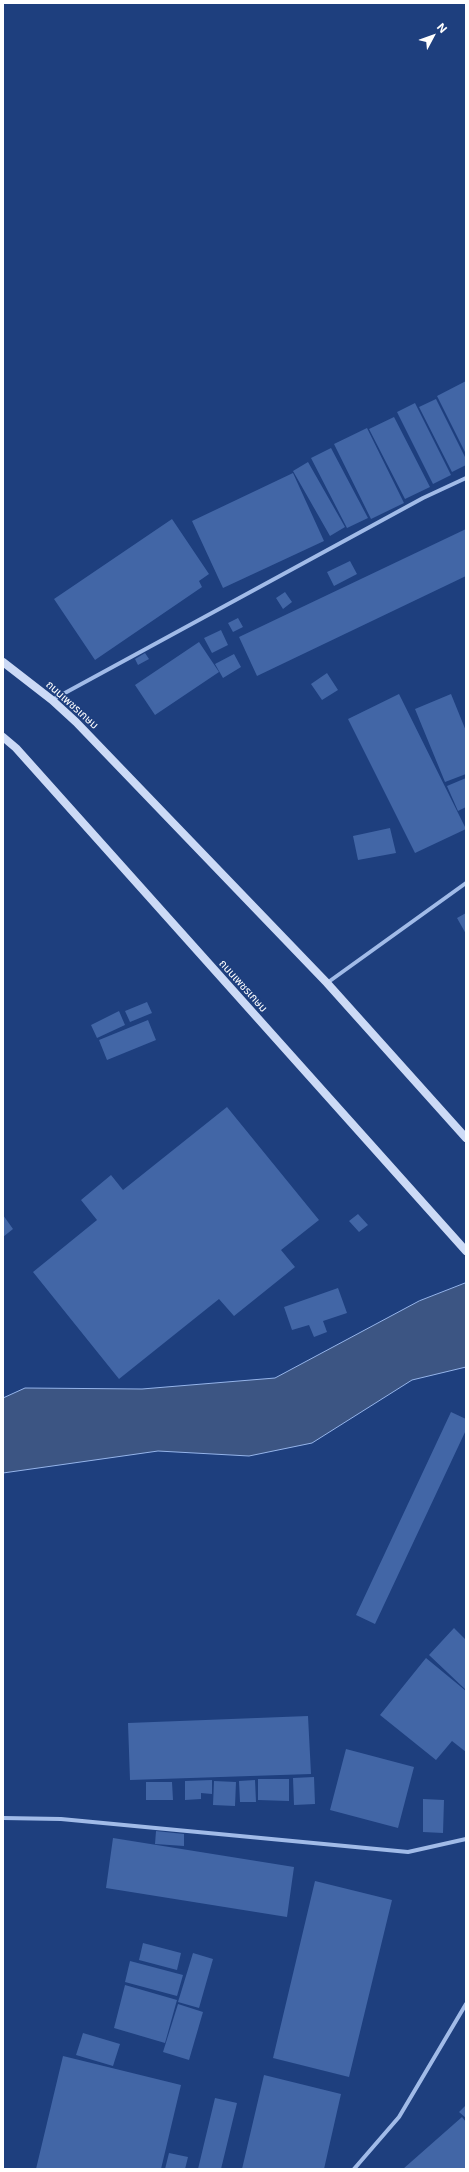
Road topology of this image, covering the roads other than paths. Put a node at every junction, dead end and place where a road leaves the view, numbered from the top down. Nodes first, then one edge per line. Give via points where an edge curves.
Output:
1 (466, 478) edge
2 (3, 662) edge
3 (52, 700) junction
4 (3, 737) edge
5 (466, 883) edge
6 (327, 983) junction
7 (466, 1138) edge
8 (466, 1251) edge
9 (3, 1818) edge
10 (466, 1839) edge
11 (466, 2004) edge
12 (354, 2169) edge

1 - 3 street via 423,498
2 - 3 main road, ถนนเพชรเกษม
3 - 6 main road, ถนนเพชรเกษม
4 - 8 main road, ถนนเพชรเกษม via 16,748
5 - 6 street
6 - 7 main road, ถนนเพชรเกษม
9 - 10 street via 61,1819 408,1852
11 - 12 street via 399,2117

